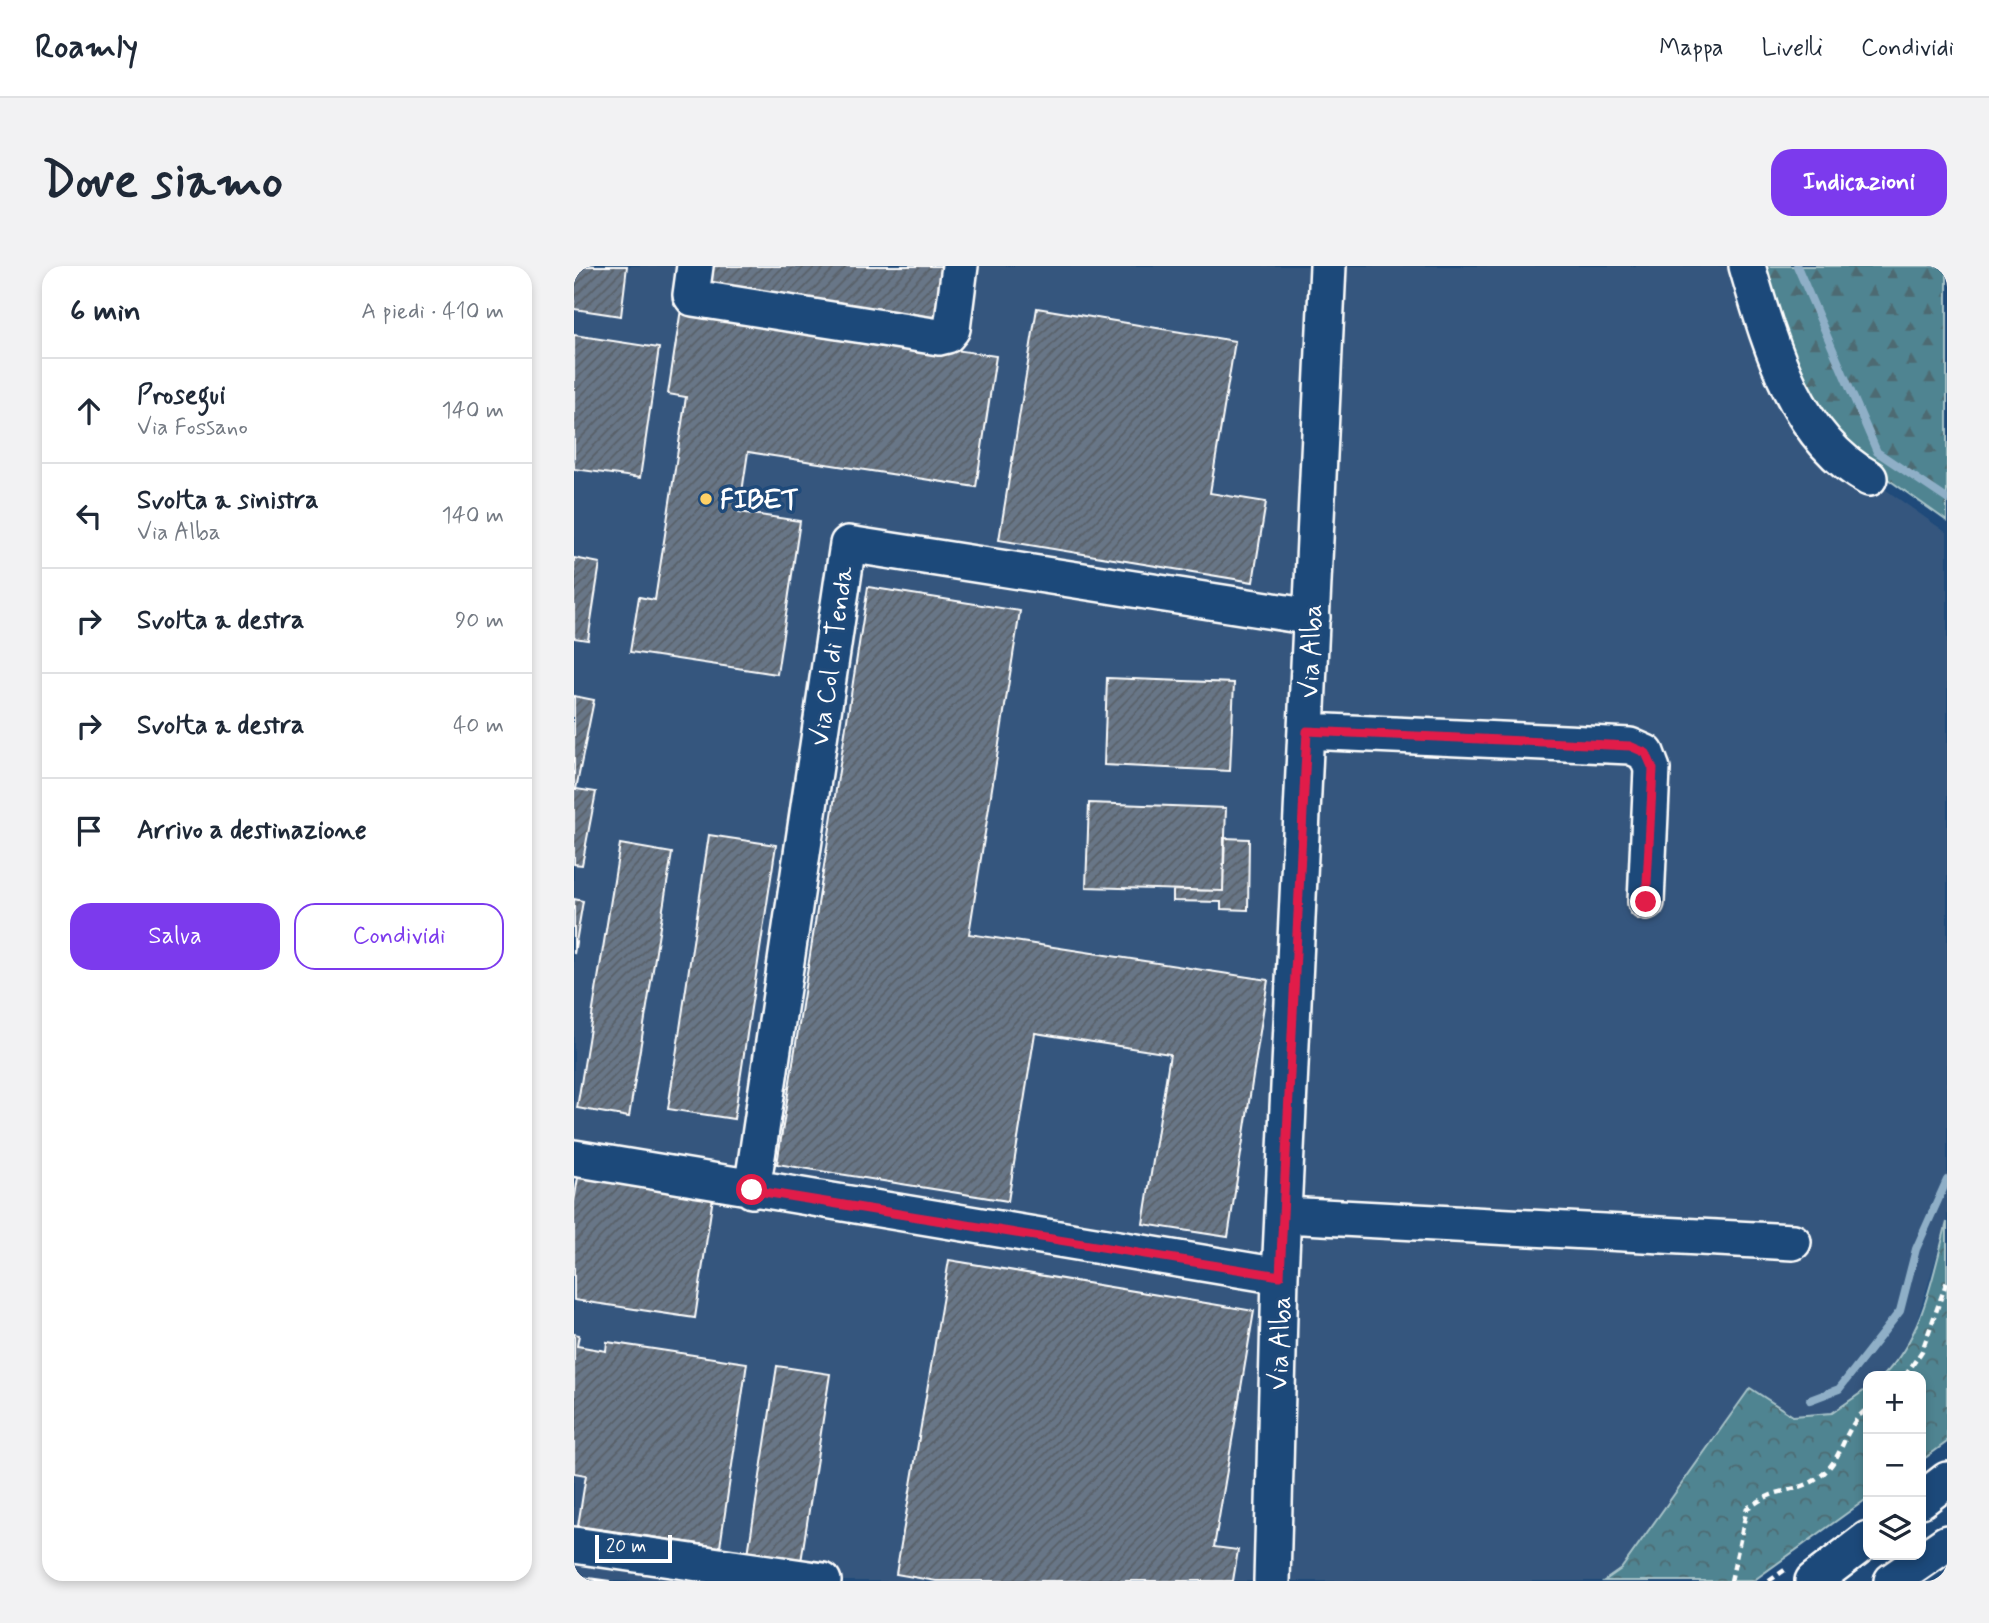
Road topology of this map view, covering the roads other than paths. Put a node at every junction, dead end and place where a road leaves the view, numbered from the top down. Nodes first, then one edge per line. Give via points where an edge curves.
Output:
1 (695, 266) edge
2 (960, 266) edge
3 (1328, 266) edge
4 (1747, 266) edge
5 (1869, 478) dead end
6 (1311, 617) junction
7 (1307, 731) junction
8 (1646, 902) dead end
9 (574, 1158) edge
10 (752, 1190) junction
11 (1285, 1216) junction
12 (1793, 1242) dead end
13 (1280, 1276) junction
14 (1947, 1480) edge
15 (1925, 1497) edge
16 (1863, 1543) edge
17 (1947, 1543) edge
18 (574, 1545) edge
19 (823, 1581) edge
20 (1272, 1581) edge
21 (1813, 1581) edge
22 (1892, 1581) edge

1 - 2 street via 693,298 939,337 952,328
3 - 6 street, Via Alba
4 - 5 street via 1772,352 1801,411 1849,467
6 - 7 street, Via Alba
6 - 10 street, Via Col di Tenda via 848,544
7 - 8 street via 1630,746 1646,753 1653,769
7 - 11 street, Via Alba
9 - 10 street
10 - 13 street
11 - 12 street
11 - 13 street, Via Alba
13 - 20 street, Via Alba
14 - 15 street
16 - 21 street
17 - 22 street
18 - 19 street

